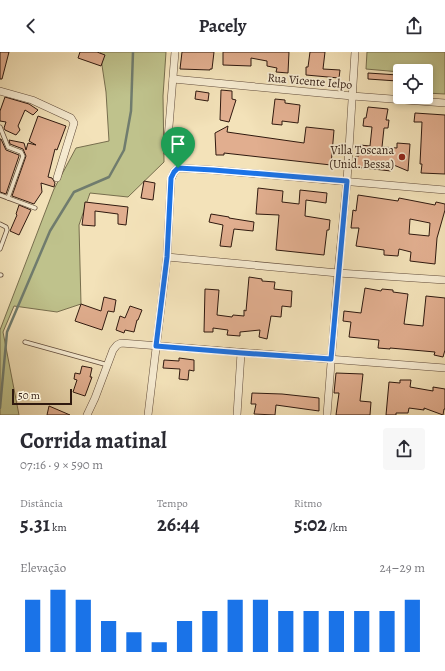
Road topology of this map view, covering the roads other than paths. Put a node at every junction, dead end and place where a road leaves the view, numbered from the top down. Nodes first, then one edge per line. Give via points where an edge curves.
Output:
1 (176, 52) edge
2 (355, 52) edge
3 (173, 79) junction
4 (0, 91) edge
5 (352, 96) junction
6 (445, 103) edge
7 (0, 127) edge
8 (167, 151) dead end
9 (57, 178) dead end
10 (347, 181) junction
11 (445, 190) edge
12 (0, 195) edge
13 (8, 198) junction
14 (35, 208) dead end
15 (0, 224) edge
16 (0, 249) edge
17 (167, 257) junction
18 (338, 273) junction
19 (445, 280) edge
20 (25, 342) dead end
21 (156, 346) junction
22 (242, 353) junction
23 (331, 359) junction
24 (108, 365) junction
25 (445, 368) edge
26 (87, 415) edge
27 (148, 415) edge
28 (237, 415) edge
29 (327, 415) edge

1 - 3 street
2 - 5 street
3 - 5 street, Rua Vicente Ielpo
3 - 8 street
4 - 9 street via 32,100 71,118 74,123
5 - 6 street, Rua Vicente Ielpo
5 - 10 street
7 - 13 lane via 8,147 21,152 23,156
10 - 11 street
10 - 17 street via 178,168 171,178
10 - 18 street
12 - 13 lane
13 - 14 lane
15 - 16 lane via 7,230
17 - 18 street
17 - 21 street
18 - 19 street
18 - 23 street
20 - 24 lane
21 - 22 street
21 - 24 street via 121,343 113,350
21 - 27 street
22 - 23 street
22 - 28 street
23 - 25 street
23 - 29 street
24 - 26 street

